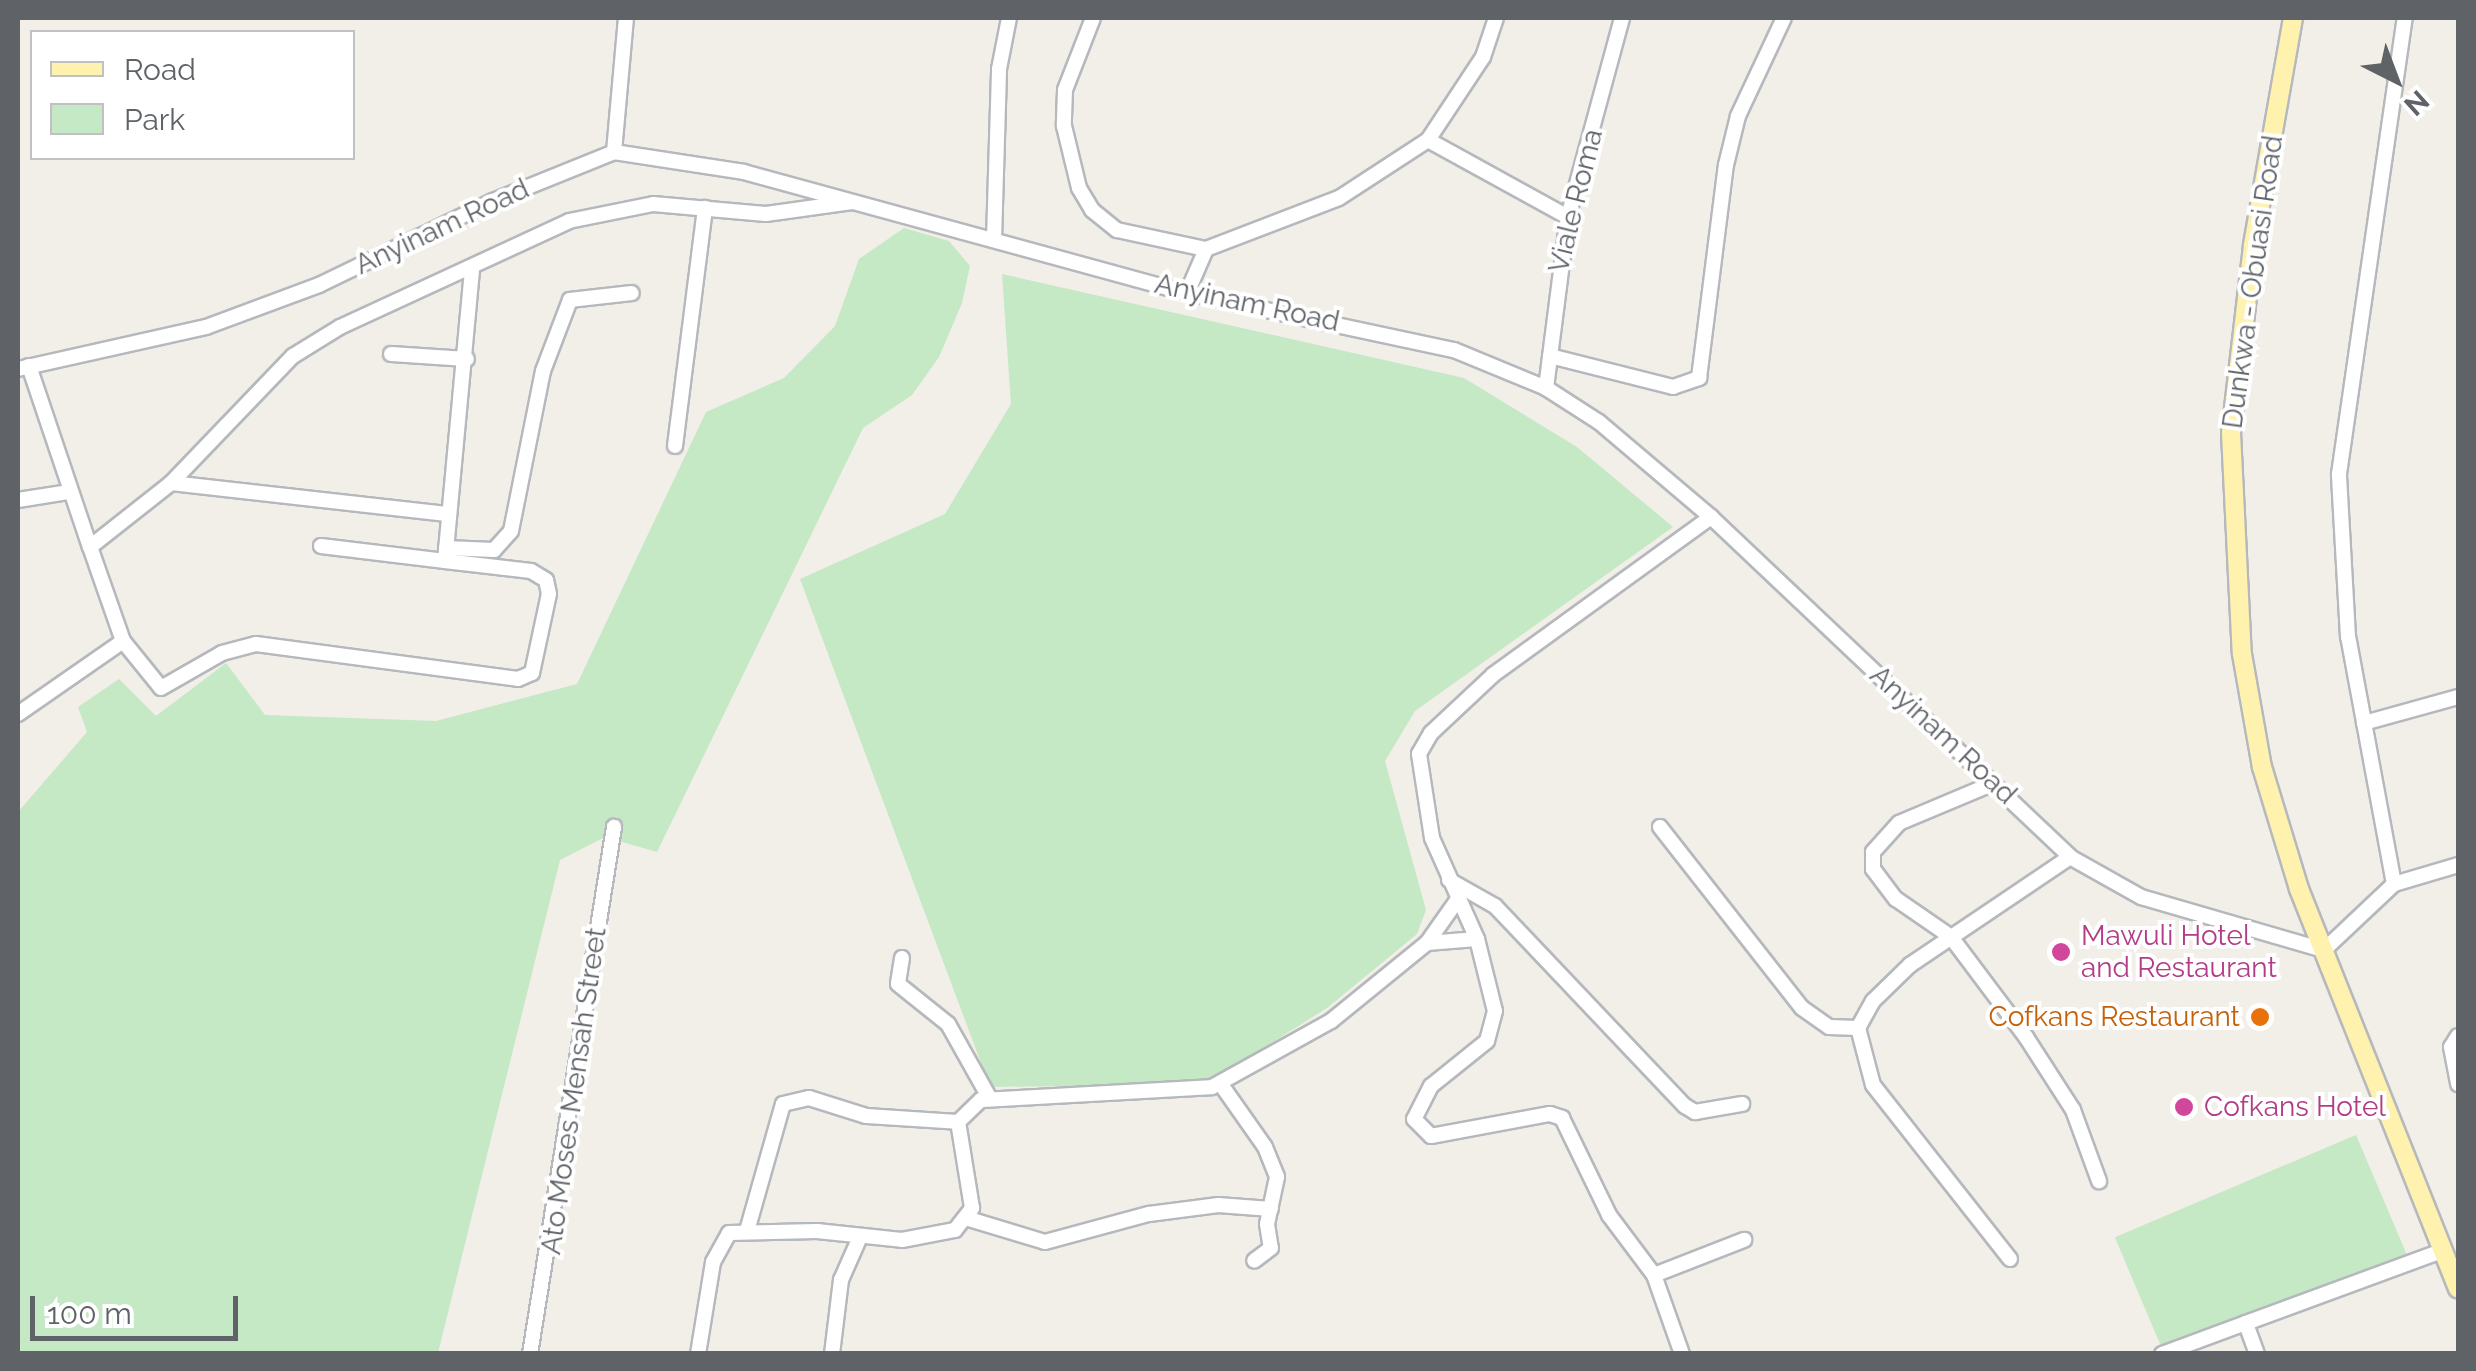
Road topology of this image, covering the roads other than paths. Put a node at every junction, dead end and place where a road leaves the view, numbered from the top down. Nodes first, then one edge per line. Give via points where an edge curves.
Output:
1 (626, 18) edge
2 (1009, 18) edge
3 (1093, 18) edge
4 (1496, 18) edge
5 (1622, 18) edge
6 (1784, 18) edge
7 (2292, 18) edge
8 (2404, 18) edge
9 (1428, 140) junction
10 (614, 152) junction
11 (861, 200) junction
12 (706, 208) junction
13 (1568, 217) junction
14 (994, 240) junction
15 (1206, 249) junction
16 (472, 270) junction
17 (632, 293) dead end
18 (1187, 293) junction
19 (391, 354) dead end
20 (1550, 356) junction
21 (467, 359) junction
22 (23, 367) edge
23 (1546, 388) junction
24 (675, 446) dead end
25 (171, 483) junction
26 (69, 492) junction
27 (18, 500) edge
28 (449, 514) junction
29 (1712, 517) junction
30 (321, 546) dead end
31 (90, 547) junction
32 (446, 554) junction
33 (123, 641) junction
34 (2458, 697) edge
35 (18, 714) edge
36 (2364, 723) junction
37 (1994, 783) junction
38 (614, 827) dead end
39 (1660, 827) dead end
40 (2070, 857) junction
41 (2458, 865) edge
42 (1448, 880) junction
43 (2394, 884) junction
44 (1458, 899) junction
45 (1951, 936) junction
46 (1477, 939) junction
47 (1427, 942) junction
48 (2324, 950) junction
49 (902, 958) dead end
50 (1858, 1028) junction
51 (2458, 1036) edge
52 (1220, 1083) junction
53 (2458, 1084) edge
54 (989, 1097) junction
55 (1742, 1104) dead end
56 (958, 1122) junction
57 (2098, 1180) dead end
58 (1271, 1209) junction
59 (969, 1220) junction
60 (747, 1231) junction
61 (860, 1237) junction
62 (1744, 1240) dead end
63 (2442, 1251) junction
64 (2010, 1259) dead end
65 (1254, 1261) dead end
66 (1654, 1276) junction
67 (2457, 1282) edge
68 (2246, 1323) junction
69 (530, 1354) edge
70 (698, 1354) edge
71 (832, 1354) edge
72 (1682, 1354) edge
73 (2162, 1354) edge
74 (2257, 1354) edge

1 - 10 street
2 - 14 street via 999,68
3 - 15 street via 1065,90 1064,126 1079,188 1092,210 1117,230
4 - 9 street via 1483,57
5 - 13 street, Viale Roma
6 - 20 street via 1738,116 1726,165 1699,378 1673,387
7 - 48 main road, Dunkwa - Obuasi Road via 2242,330 2231,519 2242,654 2262,767
8 - 36 street via 2339,474 2348,638
9 - 13 street
9 - 15 street via 1339,198
10 - 11 street, Anyinam Road via 744,172
10 - 22 street, Anyinam Road via 493,201 319,285 206,328
11 - 12 street via 782,213
11 - 14 street, Anyinam Road
12 - 16 street via 624,206 569,220
12 - 24 street
13 - 20 street, Viale Roma
14 - 18 street, Anyinam Road
15 - 18 street
16 - 21 street
16 - 25 street via 340,327 293,356
17 - 32 street via 570,300 543,370 511,531 494,550
18 - 23 street, Anyinam Road via 1454,350
19 - 21 street
20 - 23 street, Viale Roma
21 - 28 street
22 - 26 street
23 - 29 street, Anyinam Road via 1599,422
25 - 28 street
25 - 31 street
26 - 27 street
26 - 31 street
28 - 32 street
29 - 37 street, Anyinam Road
29 - 42 street via 1494,675 1432,733 1418,776
30 - 32 street
31 - 33 street
32 - 33 street via 546,580 536,667 528,677 256,644 222,653 162,688
33 - 35 street
34 - 36 street
36 - 43 street
37 - 40 street, Anyinam Road
37 - 45 street via 1899,823 1873,852 1873,869 1884,887
38 - 69 street, Ato Moses Mensah Street
39 - 50 street via 1802,1008 1829,1027
40 - 45 street
40 - 48 street, Anyinam Road via 2100,878 2192,916
41 - 43 street
42 - 44 street
42 - 55 street via 1496,906 1684,1106 1695,1112
43 - 48 street
44 - 46 street
44 - 47 street
45 - 50 street via 1890,982
45 - 57 street via 2064,1093
46 - 47 street
46 - 66 street via 1494,999 1491,1032 1480,1049 1431,1086 1414,1114 1418,1130 1438,1136 1550,1114 1562,1118 1609,1215
47 - 52 street via 1331,1021
48 - 63 main road, Dunkwa - Obuasi Road
49 - 54 street via 898,984 958,1036
50 - 64 street via 1872,1085
51 - 53 street via 2451,1047
52 - 54 street via 1198,1090
52 - 58 street via 1273,1163
54 - 56 street
56 - 59 street via 957,1149 972,1198
56 - 60 street via 866,1116 809,1098 783,1104
58 - 59 street via 1218,1204 1149,1214 1046,1242
58 - 65 street via 1271,1248
59 - 61 street via 930,1236
60 - 61 street
60 - 70 street via 729,1233 717,1246
61 - 71 street via 841,1280
62 - 66 street
63 - 67 main road, Dunkwa - Obuasi Road
63 - 68 street
66 - 72 street
68 - 73 street
68 - 74 street

